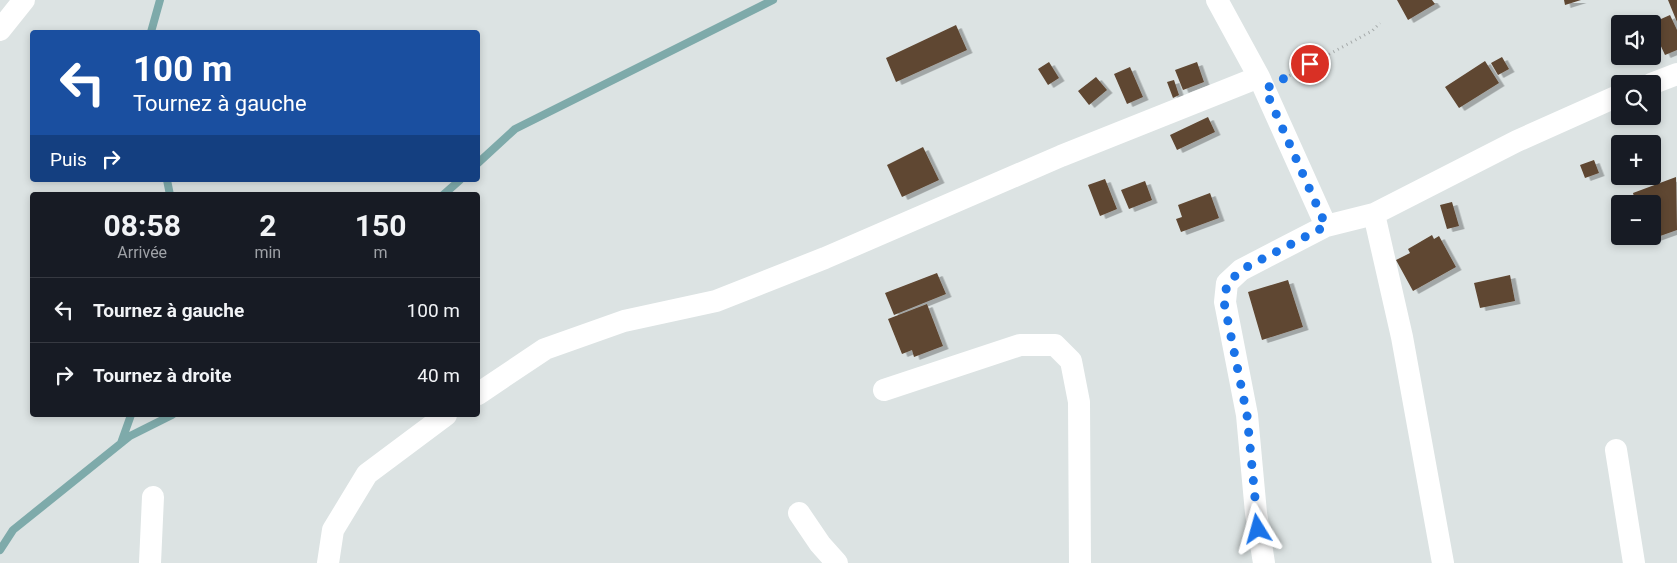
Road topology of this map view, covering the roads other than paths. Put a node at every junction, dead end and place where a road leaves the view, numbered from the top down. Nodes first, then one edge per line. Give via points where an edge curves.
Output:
1 (24, 0) edge
2 (1217, 0) edge
3 (0, 30) edge
4 (1677, 74) edge
5 (1661, 80) edge
6 (1262, 83) junction
7 (1611, 99) edge
8 (1374, 214) junction
9 (1326, 226) junction
10 (884, 390) dead end
11 (480, 393) edge
12 (443, 417) edge
13 (1616, 450) dead end
14 (153, 497) dead end
15 (799, 513) dead end
16 (150, 563) edge
17 (328, 563) edge
18 (837, 563) edge
19 (1080, 563) edge
20 (1264, 563) edge
21 (1443, 563) edge
22 (1634, 563) edge

1 - 3 street
2 - 6 street
4 - 5 street
6 - 9 street
6 - 11 street via 1061,156 825,258 716,301 624,321 545,349
7 - 8 street via 1517,141
8 - 9 street
8 - 21 street via 1402,337
9 - 20 street via 1241,270 1227,284 1224,302 1247,415
10 - 19 street via 1020,345 1055,345 1071,362 1079,402
12 - 17 street via 367,474 333,530
13 - 22 street
14 - 16 street
15 - 18 street

